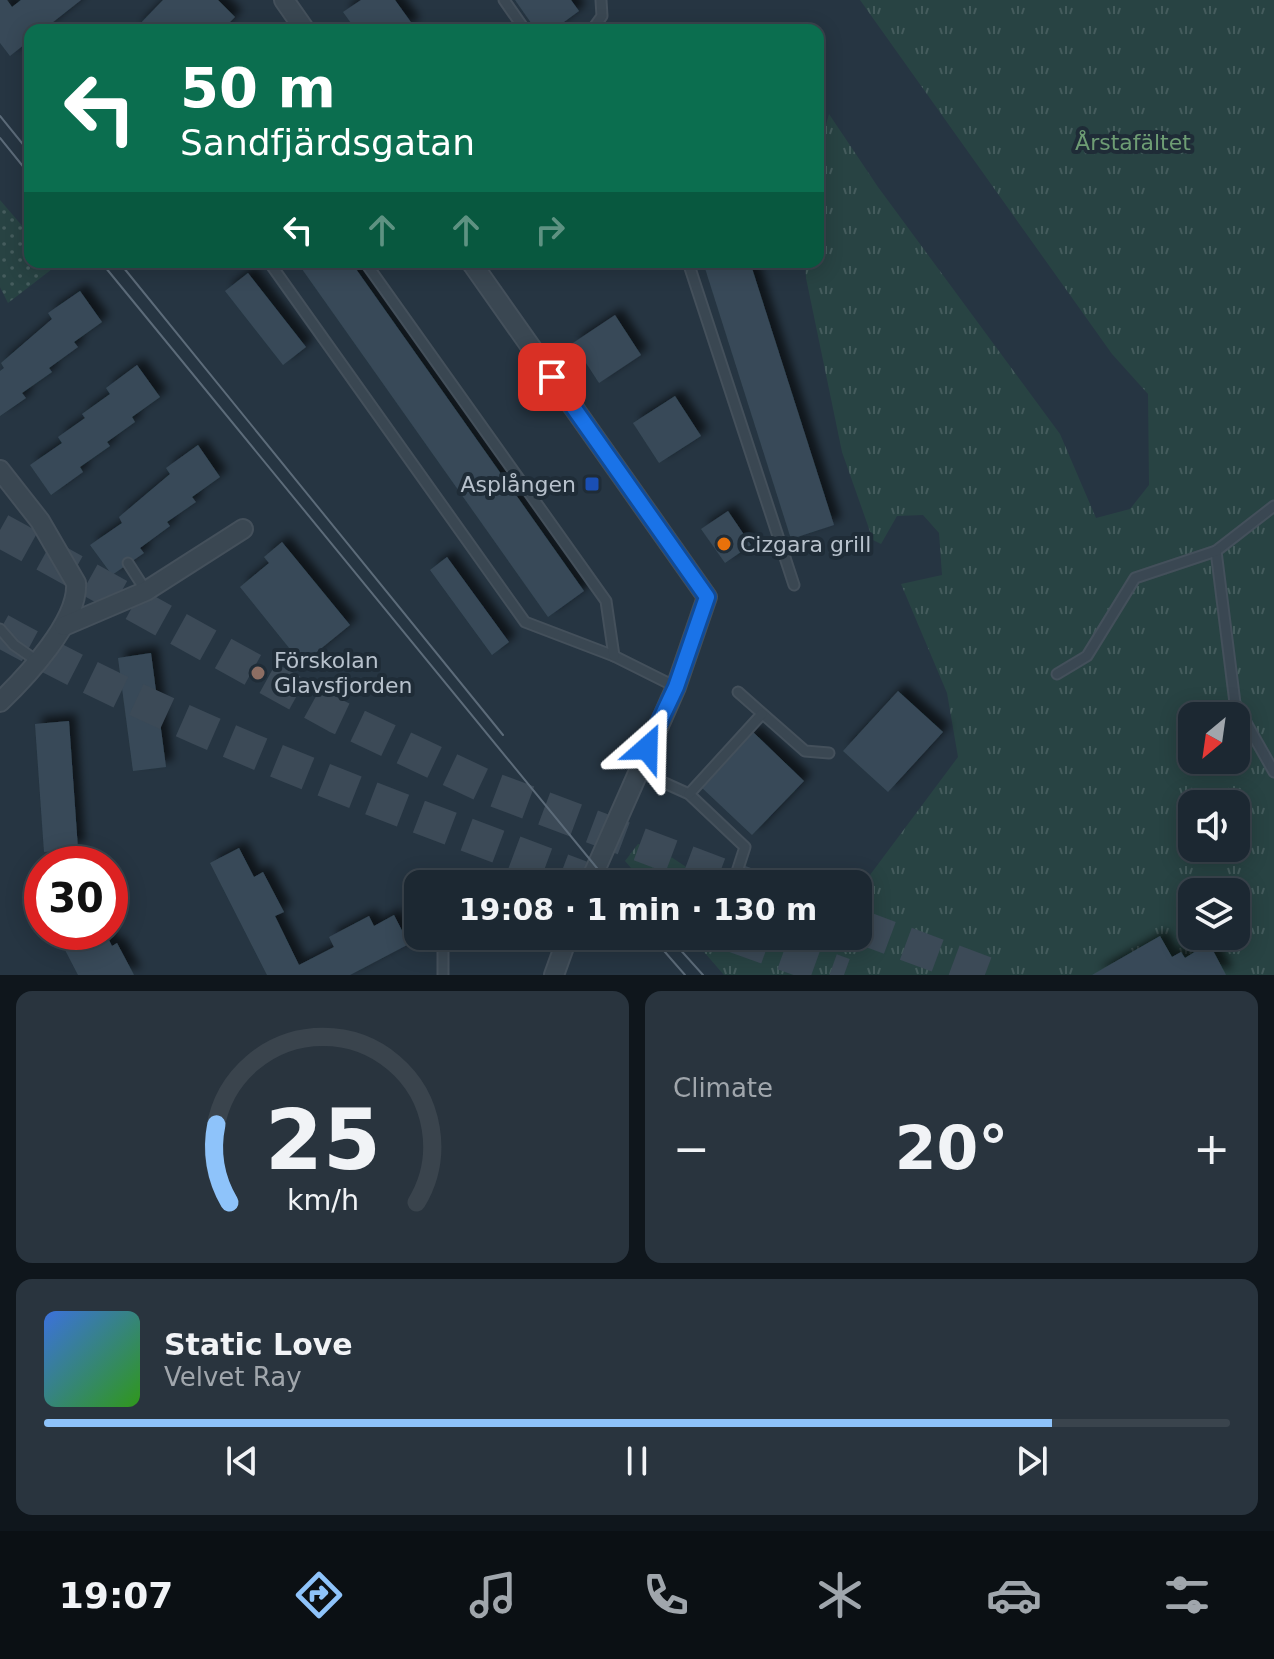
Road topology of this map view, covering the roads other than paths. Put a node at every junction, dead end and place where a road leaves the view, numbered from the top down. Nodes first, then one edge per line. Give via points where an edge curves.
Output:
1 (284, 0) edge
2 (504, 0) edge
3 (601, 0) edge
4 (301, 24) edge
5 (521, 24) edge
6 (596, 24) edge
7 (273, 268) edge
8 (369, 268) edge
9 (475, 268) edge
10 (690, 268) edge
11 (0, 470) edge
12 (1274, 506) edge
13 (243, 529) dead end
14 (1216, 551) junction
15 (128, 563) dead end
16 (794, 585) dead end
17 (146, 591) junction
18 (64, 626) junction
19 (0, 629) edge
20 (614, 656) junction
21 (37, 661) junction
22 (1057, 674) dead end
23 (676, 687) junction
24 (738, 692) dead end
25 (0, 702) edge
26 (762, 714) junction
27 (829, 753) dead end
28 (638, 771) junction
29 (1274, 772) edge
30 (689, 794) junction
31 (595, 870) edge
32 (738, 870) edge
33 (443, 950) edge
34 (563, 950) edge
35 (443, 975) edge
36 (554, 975) edge

1 - 4 street
2 - 5 lane
3 - 6 lane via 602,16
7 - 20 lane via 525,622
8 - 20 lane via 606,601
9 - 23 street via 707,597
10 - 16 lane
11 - 18 street via 40,521 76,583
12 - 14 lane
13 - 17 street
14 - 22 lane via 1135,578 1087,656
14 - 29 lane via 1235,703
15 - 17 lane
17 - 18 street
18 - 21 street
19 - 21 lane
20 - 23 lane
21 - 25 street
23 - 28 street
24 - 26 lane
26 - 27 lane via 805,751
26 - 30 lane
28 - 30 lane
28 - 31 street
30 - 32 lane via 745,847
33 - 35 lane
34 - 36 street

